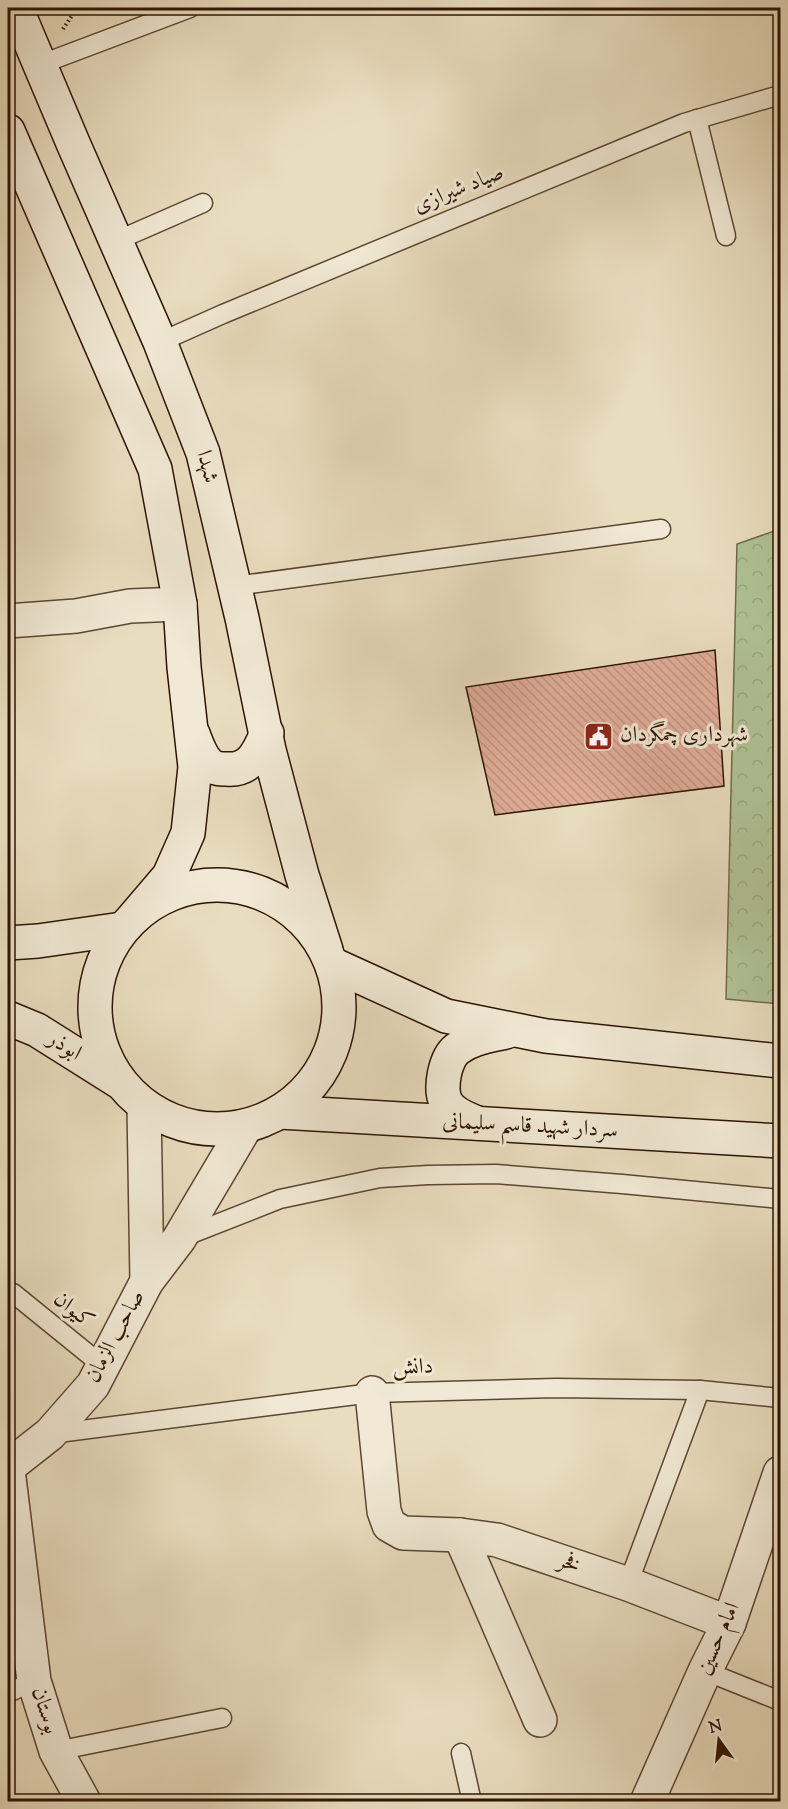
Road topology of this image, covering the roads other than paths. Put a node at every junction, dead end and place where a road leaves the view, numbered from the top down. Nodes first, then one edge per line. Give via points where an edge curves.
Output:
1 (16, 8) edge
2 (190, 8) edge
3 (39, 65) junction
4 (780, 94) edge
5 (697, 119) junction
6 (8, 131) edge
7 (203, 203) dead end
8 (726, 236) dead end
9 (116, 241) junction
10 (160, 342) junction
11 (661, 529) dead end
12 (235, 586) junction
13 (180, 604) junction
14 (8, 621) edge
15 (191, 730) junction
16 (267, 733) junction
17 (128, 923) junction
18 (8, 943) edge
19 (329, 957) junction
20 (8, 1018) edge
21 (514, 1030) junction
22 (780, 1061) edge
23 (118, 1081) junction
24 (144, 1107) junction
25 (280, 1112) junction
26 (477, 1123) junction
27 (246, 1126) junction
28 (780, 1142) edge
29 (780, 1199) edge
30 (179, 1239) junction
31 (147, 1281) junction
32 (13, 1293) dead end
33 (103, 1366) junction
34 (700, 1390) junction
35 (372, 1393) junction
36 (780, 1398) edge
37 (50, 1434) junction
38 (8, 1469) edge
39 (780, 1473) edge
40 (460, 1535) junction
41 (628, 1584) junction
42 (729, 1623) junction
43 (705, 1671) junction
44 (21, 1687) edge
45 (780, 1701) edge
46 (222, 1718) dead end
47 (540, 1720) dead end
48 (56, 1751) junction
49 (461, 1753) dead end
50 (84, 1802) edge
51 (472, 1802) edge
52 (647, 1802) edge

1 - 3 main road, شهدا
2 - 3 lane
3 - 9 main road, شهدا
4 - 5 lane, صیاد شیرازی
5 - 8 lane
5 - 10 lane, صیاد شیرازی
6 - 13 main road via 155,469
7 - 9 lane
9 - 10 main road, شهدا
10 - 12 main road, شهدا via 203,453
11 - 12 lane
12 - 16 main road, شهدا
13 - 14 main road
13 - 15 main road
15 - 16 main road via 208,763 232,770 248,764 258,754
15 - 17 main road via 195,767 188,834 169,876
16 - 19 main road, شهدا via 302,875
17 - 18 main road
17 - 19 main road via 165,896 201,886 238,887 273,899 304,921
17 - 23 main road via 105,957 95,988 94,1021 102,1053
19 - 21 main road via 446,1016
19 - 25 main road, شهدا via 339,998 337,1032 326,1064 306,1092
20 - 23 main road, ابوذر via 37,1030
21 - 22 main road
21 - 26 main road via 470,1040 454,1051 446,1069 446,1102 456,1113
23 - 24 main road
24 - 27 main road via 176,1123 211,1130
24 - 31 main road
25 - 26 main road, سردار شهید قاسم سلیمانی
25 - 27 main road
26 - 28 main road, سردار شهید قاسم سلیمانی
27 - 30 main road, صاحب الزمان
29 - 30 lane via 496,1174 409,1176 380,1178 280,1199
30 - 31 main road, صاحب الزمان
31 - 33 main road, صاحب الزمان
32 - 33 lane, کیوان
33 - 37 main road, صاحب الزمان via 93,1385
34 - 35 lane, دانش via 556,1388
34 - 36 lane, دانش
34 - 41 lane
35 - 37 lane, دانش
35 - 40 main road, فخر via 384,1511 389,1525 403,1533
37 - 38 main road, صاحب الزمان
38 - 44 main road, بوستان
39 - 42 main road, امام حسین
40 - 41 main road, فخر via 497,1540
40 - 47 main road
41 - 42 main road, فخر
42 - 43 main road, امام حسین
43 - 45 lane
43 - 52 main road, امام حسین
44 - 48 main road, بوستان
46 - 48 lane
48 - 50 main road, بوستان
49 - 51 lane

